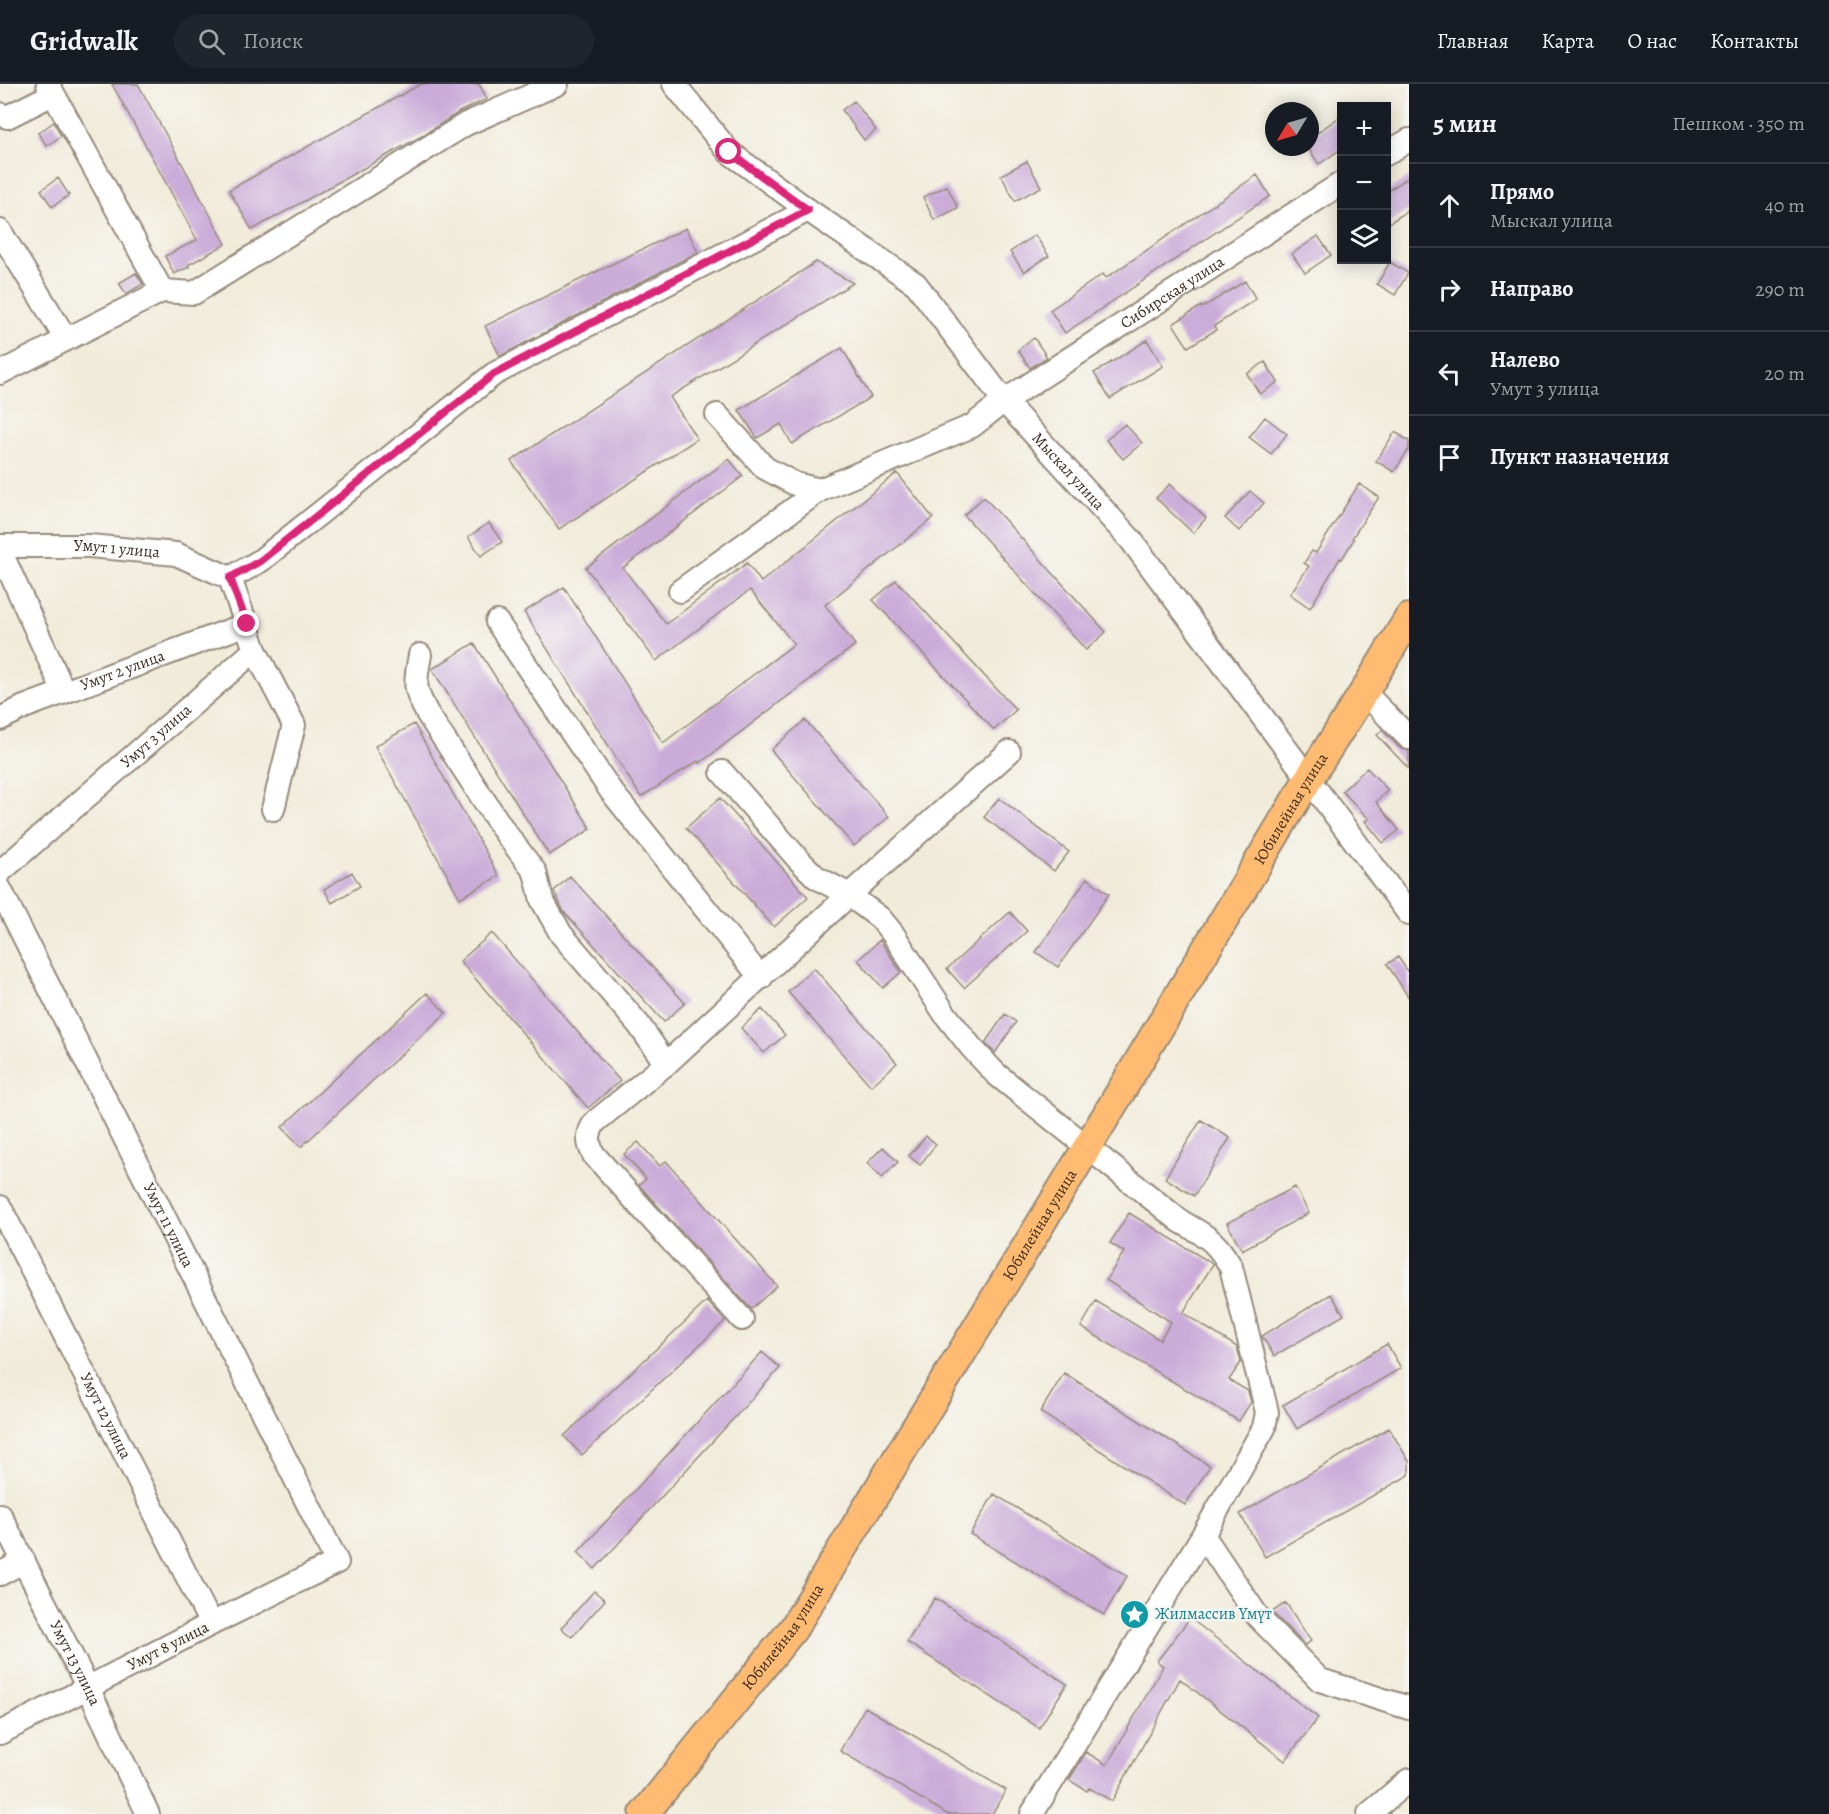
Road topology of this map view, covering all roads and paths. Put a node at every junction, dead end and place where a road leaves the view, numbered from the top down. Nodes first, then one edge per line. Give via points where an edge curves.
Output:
1 (557, 84) edge
2 (674, 84) edge
3 (51, 89) edge
4 (0, 114) edge
5 (1409, 140) edge
6 (1391, 151) edge
7 (1337, 186) edge
8 (808, 210) junction
9 (0, 231) edge
10 (162, 291) junction
11 (66, 339) junction
12 (0, 373) edge
13 (1004, 401) junction
14 (717, 415) dead end
15 (820, 490) junction
16 (0, 548) edge
17 (230, 578) junction
18 (680, 591) dead end
19 (1409, 618) edge
20 (497, 622) dead end
21 (247, 624) junction
22 (255, 650) junction
23 (420, 655) dead end
24 (64, 692) junction
25 (1364, 692) junction
26 (0, 719) edge
27 (1409, 738) edge
28 (1009, 752) dead end
29 (722, 772) dead end
30 (1309, 777) junction
31 (273, 809) dead end
32 (0, 872) edge
33 (0, 889) edge
34 (849, 895) junction
35 (1409, 914) edge
36 (761, 978) junction
37 (666, 1064) junction
38 (1088, 1146) junction
39 (0, 1207) edge
40 (742, 1319) dead end
41 (0, 1515) edge
42 (1203, 1534) junction
43 (24, 1561) junction
44 (337, 1562) joint
45 (0, 1574) edge
46 (211, 1624) junction
47 (88, 1688) junction
48 (1409, 1708) edge
49 (0, 1733) edge
50 (1409, 1780) edge
51 (148, 1814) edge
52 (644, 1814) edge
53 (1032, 1814) edge
54 (1370, 1814) edge

1 - 10 street via 466,124 194,293
2 - 8 street, Мыскал улица via 729,152
3 - 4 street via 7,117
3 - 10 street
5 - 6 street
7 - 13 street, Сибирская улица
8 - 13 street, Мыскал улица via 916,284
8 - 17 street via 494,374 260,561
9 - 11 street
10 - 11 street
11 - 12 street
13 - 15 street, Сибирская улица via 972,426
13 - 30 street, Мыскал улица via 1131,540
14 - 15 street via 765,468 795,484
15 - 18 street, Сибирская улица
16 - 17 street, Умут 1 улица via 89,546 176,554
16 - 24 street
17 - 21 street
19 - 25 main road, Юбилейная улица
20 - 36 street via 610,791
21 - 22 street
21 - 24 street, Умут 2 улица
22 - 31 street via 294,725
22 - 32 street, Умут 3 улица
23 - 37 street via 416,686 427,712 535,872 542,900 561,934 639,1025
24 - 26 street, Умут 2 улица
25 - 27 street
25 - 30 main road, Юбилейная улица
28 - 34 street
29 - 34 street via 816,877
30 - 35 street, Мыскал улица
30 - 38 main road, Юбилейная улица
33 - 44 street, Умут 11 улица
34 - 36 street
34 - 38 street via 880,918 945,1014 996,1074
36 - 37 street
37 - 40 street via 596,1121 590,1131 590,1147
38 - 42 street via 1180,1221 1211,1239 1231,1267 1267,1412 1264,1428
38 - 52 main road, Юбилейная улица via 793,1629
39 - 46 street, Умут 12 улица
41 - 43 street, Умут 13 улица
42 - 48 street via 1257,1617 1320,1680
42 - 53 street
43 - 45 street
43 - 47 street, Умут 13 улица
44 - 46 street, Умут 8 улица
46 - 47 street, Умут 8 улица
47 - 49 street, Умут 8 улица
47 - 51 street, Умут 13 улица
50 - 54 street

